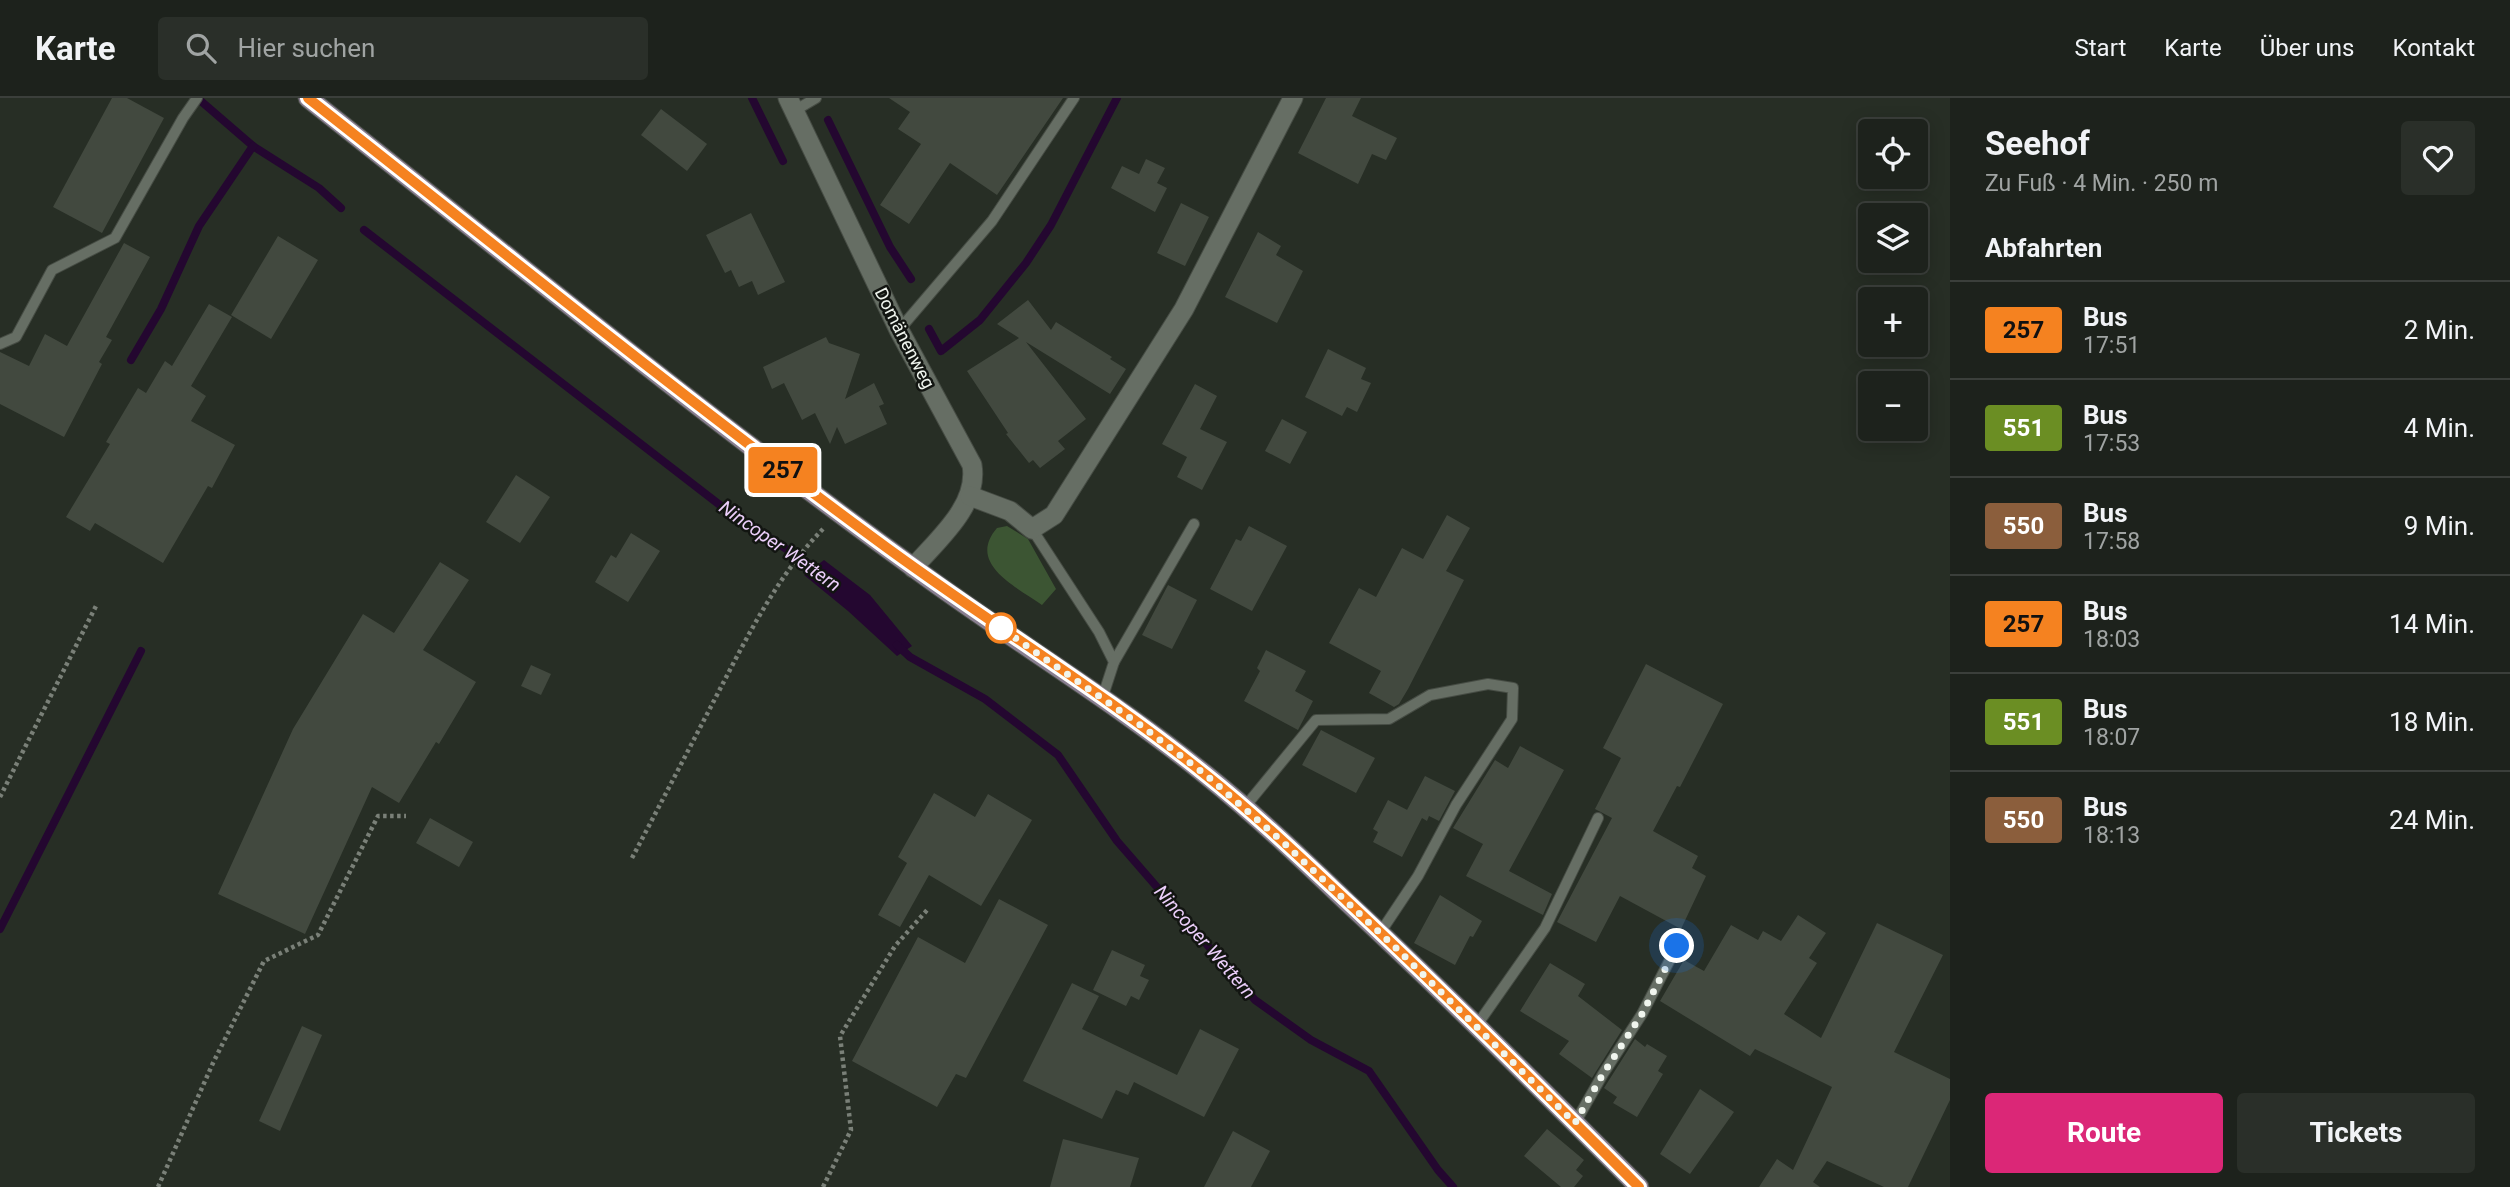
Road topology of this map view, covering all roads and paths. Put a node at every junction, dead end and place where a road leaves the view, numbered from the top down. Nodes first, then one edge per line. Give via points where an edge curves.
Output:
1 (197, 98) edge
2 (308, 98) edge
3 (816, 98) edge
4 (1074, 98) edge
5 (1293, 98) edge
6 (791, 105) edge
7 (899, 330) junction
8 (0, 344) edge
9 (970, 496) junction
10 (1194, 524) dead end
11 (1032, 529) junction
12 (808, 544) dead end
13 (913, 568) junction
14 (96, 607) dead end
15 (1114, 662) junction
16 (1102, 699) junction
17 (0, 797) edge
18 (1244, 808) junction
19 (406, 816) dead end
20 (1598, 818) dead end
21 (632, 858) dead end
22 (928, 909) dead end
23 (1380, 933) junction
24 (1677, 946) dead end
25 (1477, 1025) junction
26 (1575, 1123) junction
27 (158, 1187) edge
28 (823, 1187) edge
29 (1639, 1187) edge

1 - 8 lane via 115,238 52,270 16,337
2 - 13 main road
3 - 6 lane
4 - 7 lane via 992,221
5 - 11 street via 1184,309 1054,515
6 - 7 street, Domänenweg
7 - 9 street, Domänenweg via 972,466
9 - 11 street via 1010,511
9 - 13 street
10 - 15 lane
11 - 15 lane
12 - 21 path via 745,641
13 - 16 main road
14 - 17 path
15 - 16 lane
16 - 18 main road
18 - 23 main road
18 - 23 lane via 1316,720 1389,719 1430,695 1488,684 1513,688 1512,719
19 - 27 path via 378,816 318,935 264,961
20 - 25 lane via 1545,928
22 - 28 path via 895,946 840,1036 851,1130
23 - 25 main road
24 - 26 lane via 1642,1014
25 - 26 main road
26 - 29 main road

